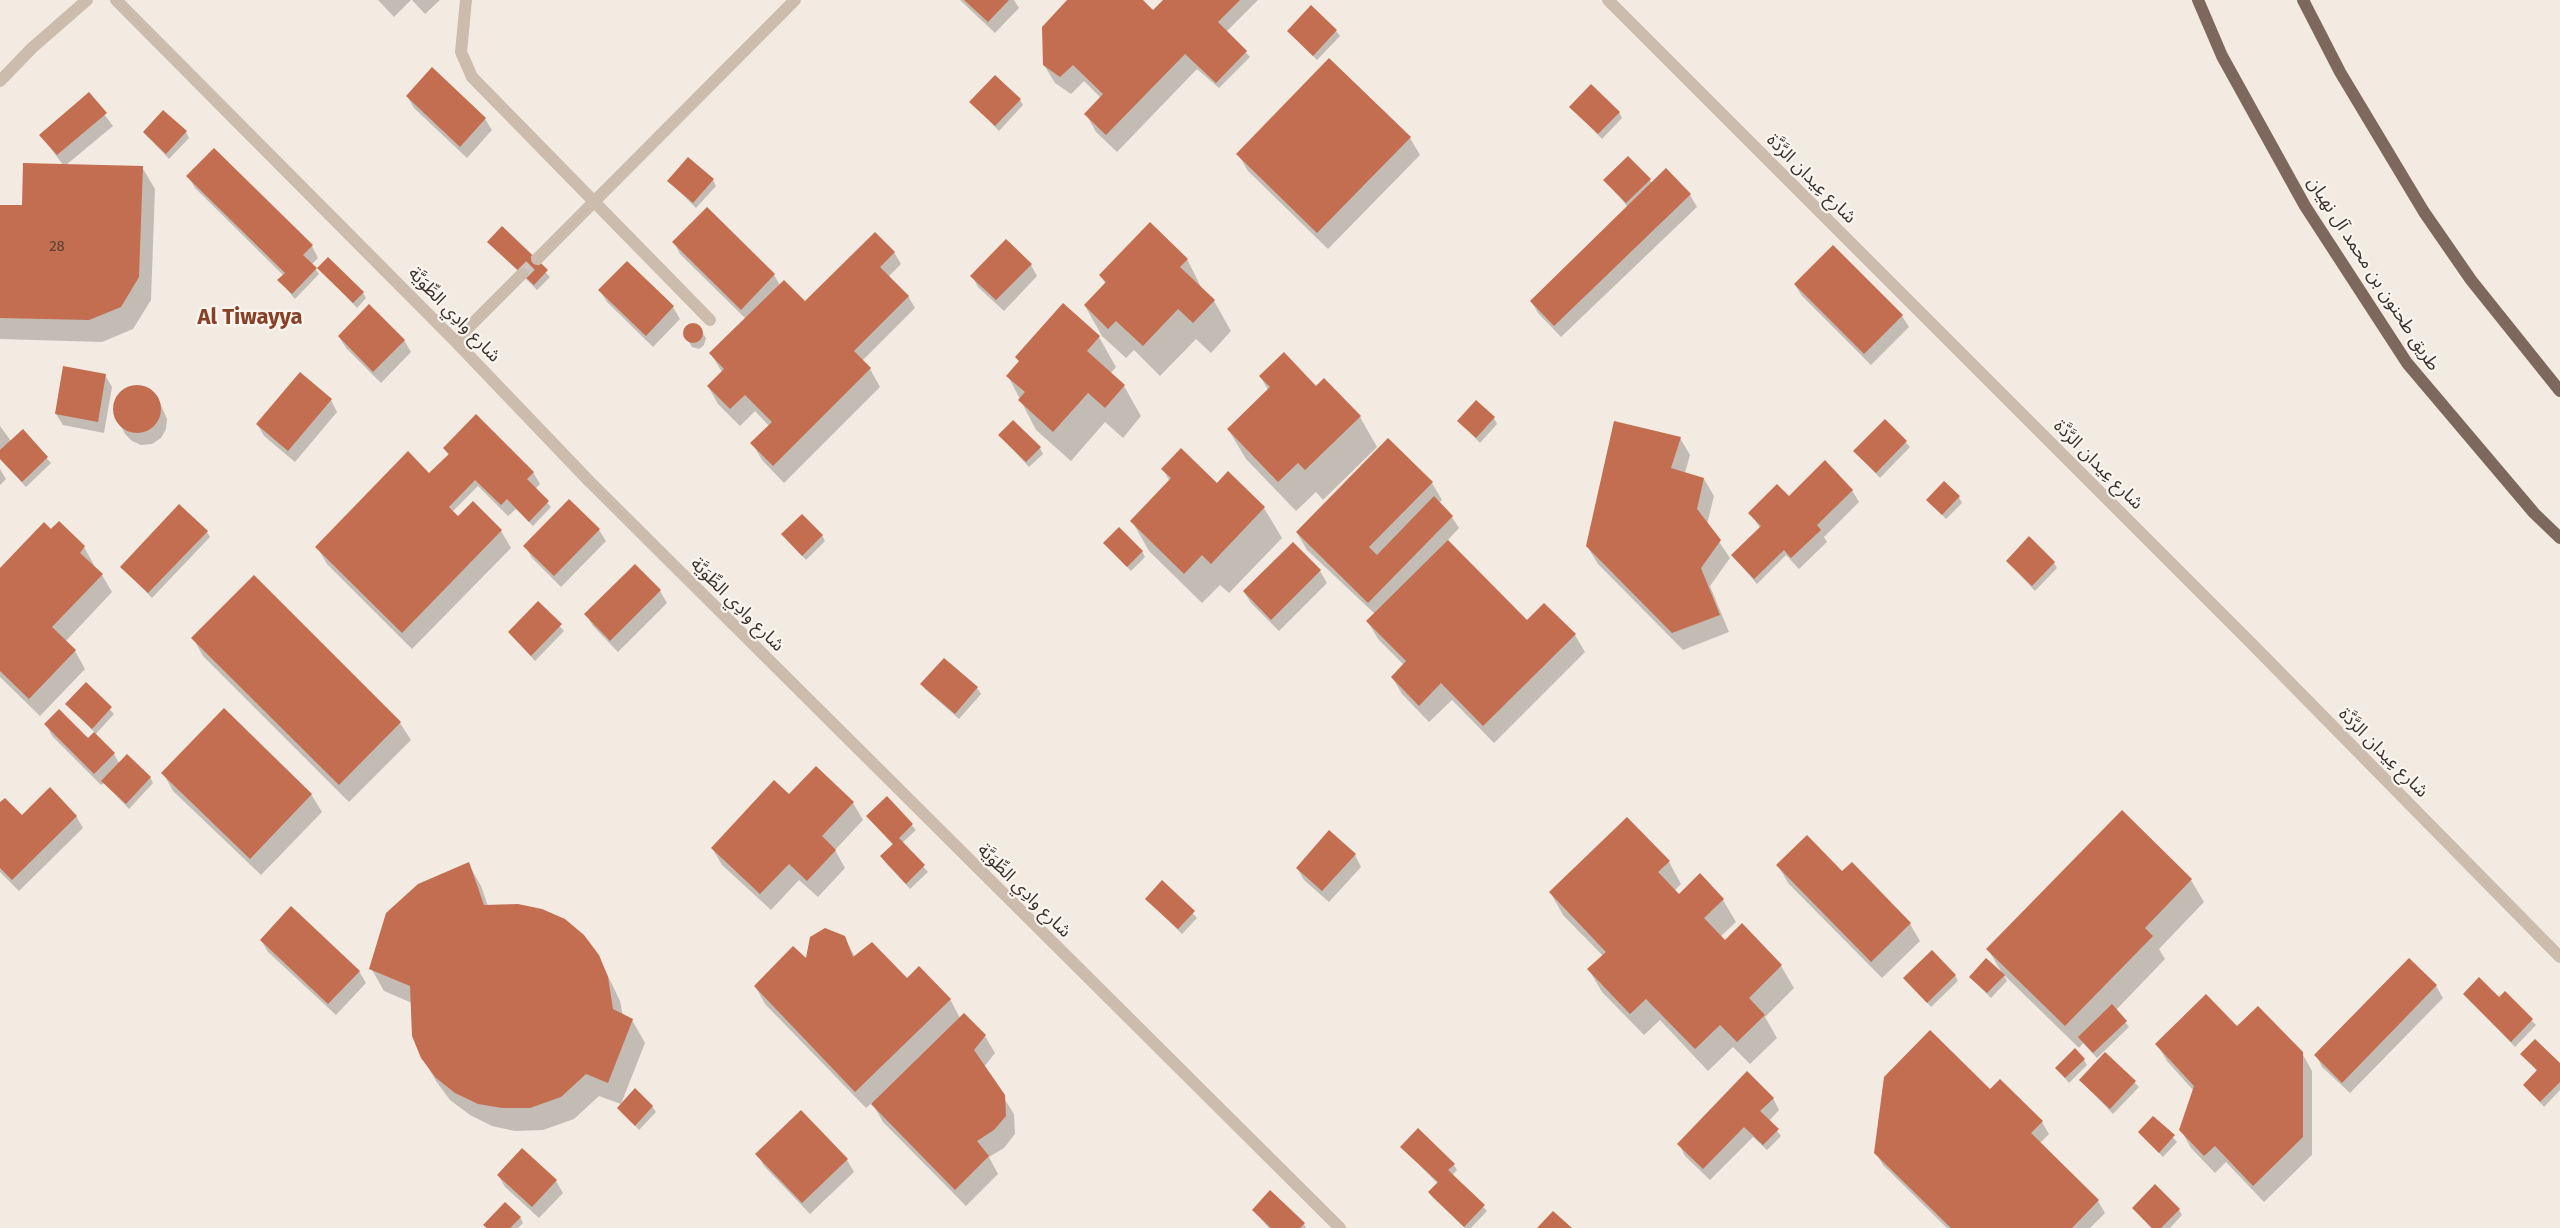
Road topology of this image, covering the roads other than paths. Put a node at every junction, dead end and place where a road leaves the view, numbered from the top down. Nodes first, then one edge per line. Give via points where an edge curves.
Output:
1 (87, 0) edge
2 (116, 0) edge
3 (466, 0) edge
4 (795, 0) edge
5 (1608, 0) edge
6 (2198, 0) edge
7 (2303, 0) edge
8 (0, 81) edge
9 (594, 201) junction
10 (536, 260) tunnel mouth
11 (522, 274) tunnel mouth
12 (710, 320) dead end
13 (455, 340) junction
14 (2560, 391) edge
15 (2560, 538) edge
16 (2560, 958) edge
17 (1340, 1228) edge

1 - 8 street
2 - 13 street, شارع وادِي الطِّوَيَّة
3 - 9 street via 461,52 472,77
4 - 9 street
5 - 16 street, شارع عِيدان الرَّدَّة via 2259,651
6 - 15 main road, طريق طحنون بن محمد آل نهيان via 2222,56 2304,206 2402,355 2534,513
7 - 14 main road via 2340,72 2424,212 2471,280
9 - 10 street
9 - 12 street
11 - 13 street
13 - 17 street, شارع وادِي الطِّوَيَّة via 589,481

